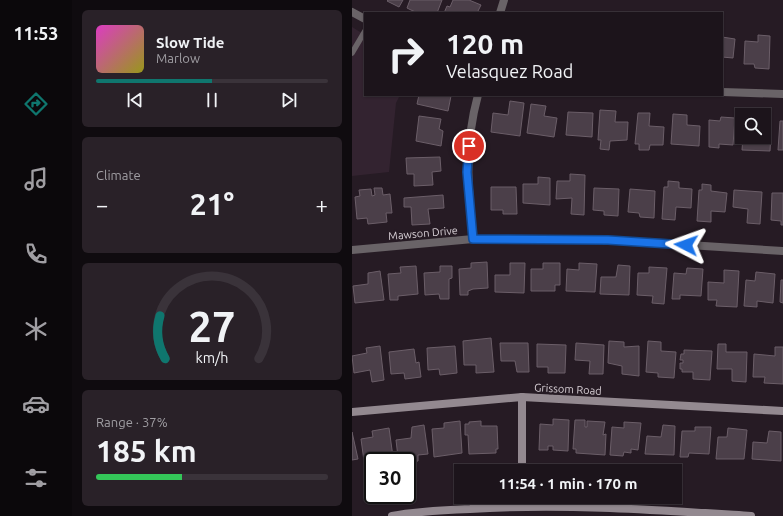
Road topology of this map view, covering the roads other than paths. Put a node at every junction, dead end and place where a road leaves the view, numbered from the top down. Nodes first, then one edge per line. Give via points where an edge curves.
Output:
1 (504, 0) edge
2 (352, 12) edge
3 (500, 12) edge
4 (364, 18) edge
5 (364, 33) edge
6 (352, 53) edge
7 (723, 92) edge
8 (783, 94) edge
9 (478, 96) edge
10 (473, 239) junction
11 (352, 250) edge
12 (783, 252) edge
13 (522, 397) junction
14 (783, 411) edge
15 (352, 412) edge
16 (522, 464) edge
17 (493, 504) edge
18 (560, 504) edge
19 (675, 513) edge
20 (392, 516) edge
21 (751, 516) edge

1 - 3 street
2 - 4 street
5 - 6 lane
7 - 8 street
9 - 10 street via 472,119 467,172
10 - 11 street, Mawson Drive
10 - 12 street, Mawson Drive via 608,240
13 - 14 street, Grissom Road
13 - 15 street, Grissom Road
13 - 16 street
17 - 20 street
18 - 19 street
19 - 21 street

